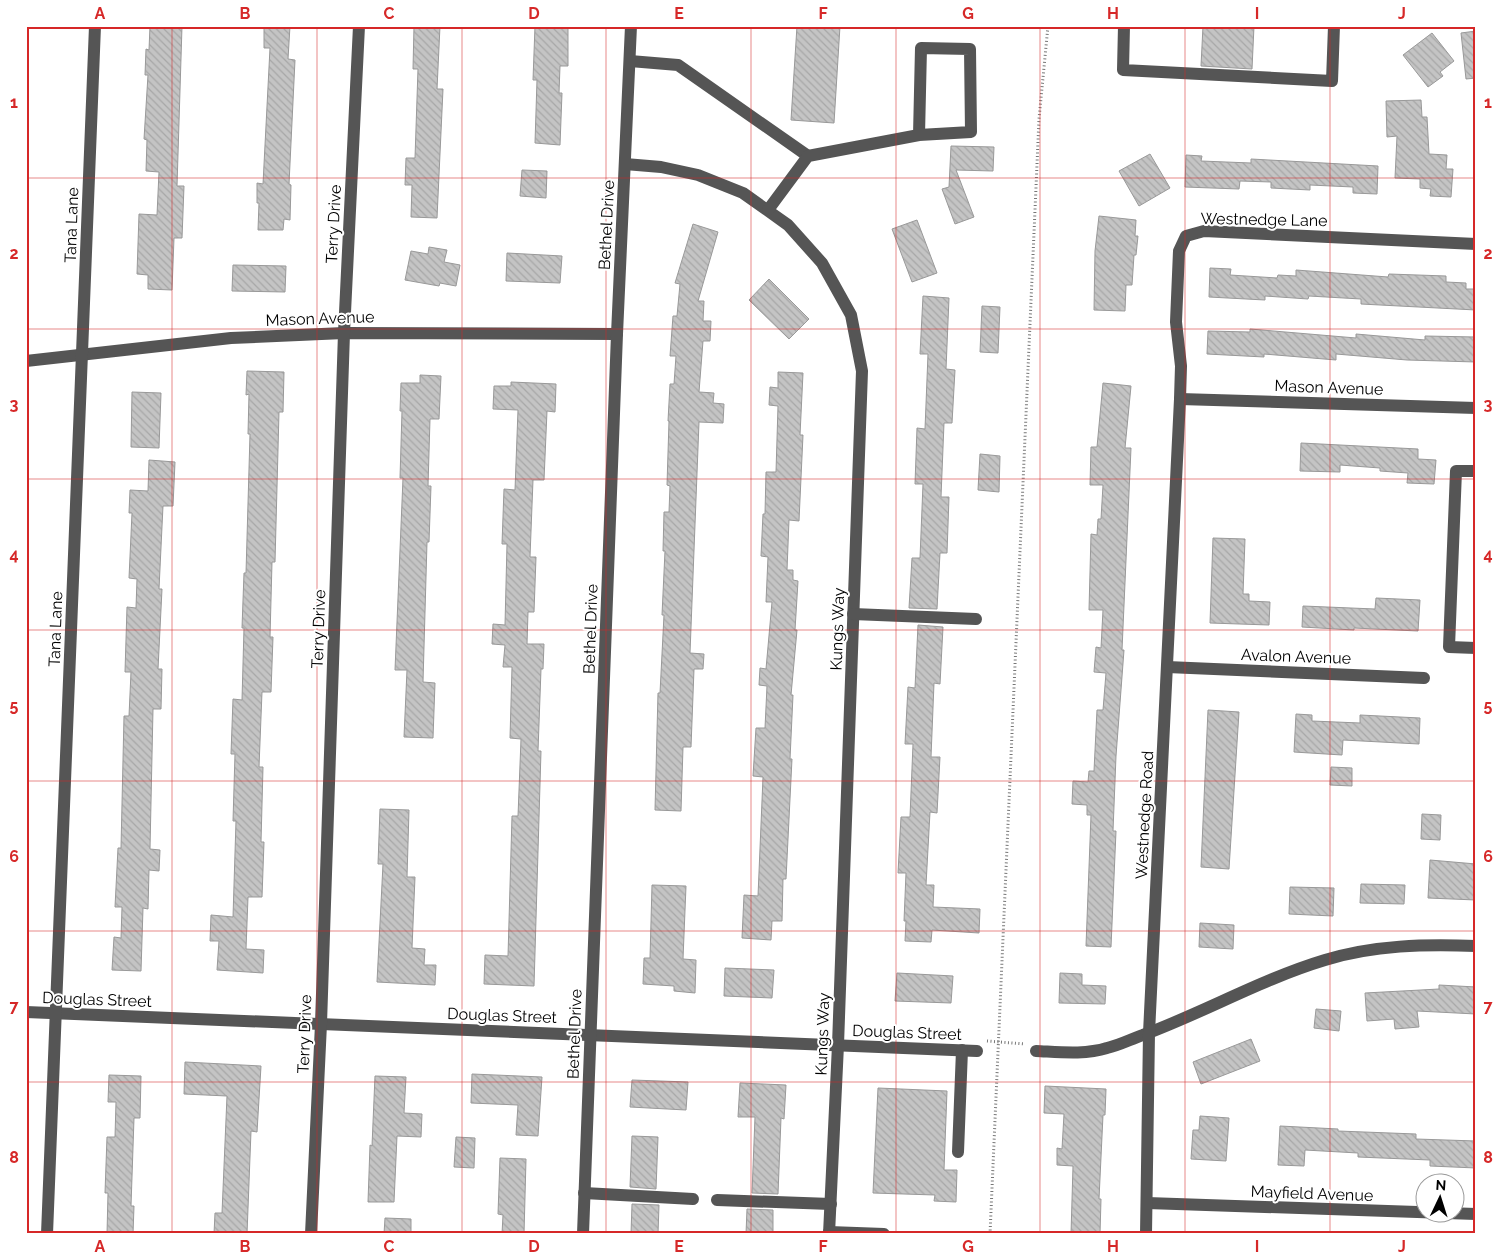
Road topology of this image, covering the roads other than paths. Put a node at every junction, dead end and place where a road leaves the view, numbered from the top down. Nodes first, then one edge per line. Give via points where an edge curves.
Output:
1 (95, 26) edge
2 (359, 26) edge
3 (631, 26) edge
4 (1124, 26) edge
5 (1334, 26) edge
6 (630, 61) junction
7 (919, 135) junction
8 (808, 156) junction
9 (625, 164) junction
10 (768, 210) junction
11 (1476, 244) edge
12 (344, 332) junction
13 (617, 334) junction
14 (81, 356) junction
15 (26, 361) edge
16 (1180, 399) junction
17 (1476, 408) edge
18 (1476, 471) edge
19 (854, 614) junction
20 (976, 619) dead end
21 (1476, 648) edge
22 (1167, 667) junction
23 (1424, 678) dead end
24 (1476, 946) edge
25 (26, 1012) edge
26 (56, 1013) junction
27 (321, 1024) junction
28 (1149, 1033) junction
29 (591, 1035) junction
30 (838, 1045) junction
31 (962, 1050) junction
32 (977, 1051) road end
33 (1036, 1051) road end
34 (958, 1152) dead end
35 (584, 1193) junction
36 (693, 1199) dead end
37 (717, 1200) dead end
38 (1147, 1203) junction
39 (831, 1204) junction
40 (1476, 1214) edge
41 (829, 1233) edge
42 (47, 1234) edge
43 (311, 1234) edge
44 (583, 1234) edge
45 (884, 1234) edge
46 (1146, 1234) edge

1 - 14 street, Tana Lane
2 - 12 street, Terry Drive
3 - 6 street, Bethel Drive
4 - 5 street via 1123,70 1332,81
6 - 8 street via 678,65
6 - 9 street, Bethel Drive
7 - 7 street via 921,48 970,49 971,132
7 - 8 street
8 - 10 street
9 - 10 street, Kungs Way via 698,175 743,193
9 - 13 street, Bethel Drive
10 - 19 street, Kungs Way via 788,225 822,263 851,315 862,370
11 - 16 street, Westnedge Lane via 1204,231 1186,236 1179,250 1176,322 1181,366
12 - 13 street, Mason Avenue
12 - 14 street, Mason Avenue via 232,338
12 - 27 street, Terry Drive
13 - 29 street, Bethel Drive
14 - 15 street, Mason Avenue
14 - 26 street, Tana Lane
16 - 17 street, Mason Avenue
16 - 22 street, Westnedge Road
18 - 21 street via 1456,471 1449,647
19 - 20 street
19 - 30 street, Kungs Way
22 - 23 street, Avalon Avenue
22 - 28 street, Westnedge Road
24 - 28 street via 1432,944 1378,948 1326,960 1273,979
25 - 26 street, Douglas Street
26 - 27 street, Douglas Street
26 - 42 street, Tana Lane
27 - 29 street, Douglas Street
27 - 43 street, Terry Drive
28 - 33 street via 1106,1049
28 - 38 street, Westnedge Road
29 - 30 street, Douglas Street
29 - 35 street, Bethel Drive
30 - 31 street, Douglas Street
30 - 39 street, Kungs Way
31 - 32 street, Douglas Street
31 - 34 street
35 - 36 street
35 - 44 street, Bethel Drive
37 - 39 street
38 - 40 street, Mayfield Avenue
38 - 46 street, Westnedge Road
39 - 41 street, Kungs Way
41 - 45 street

